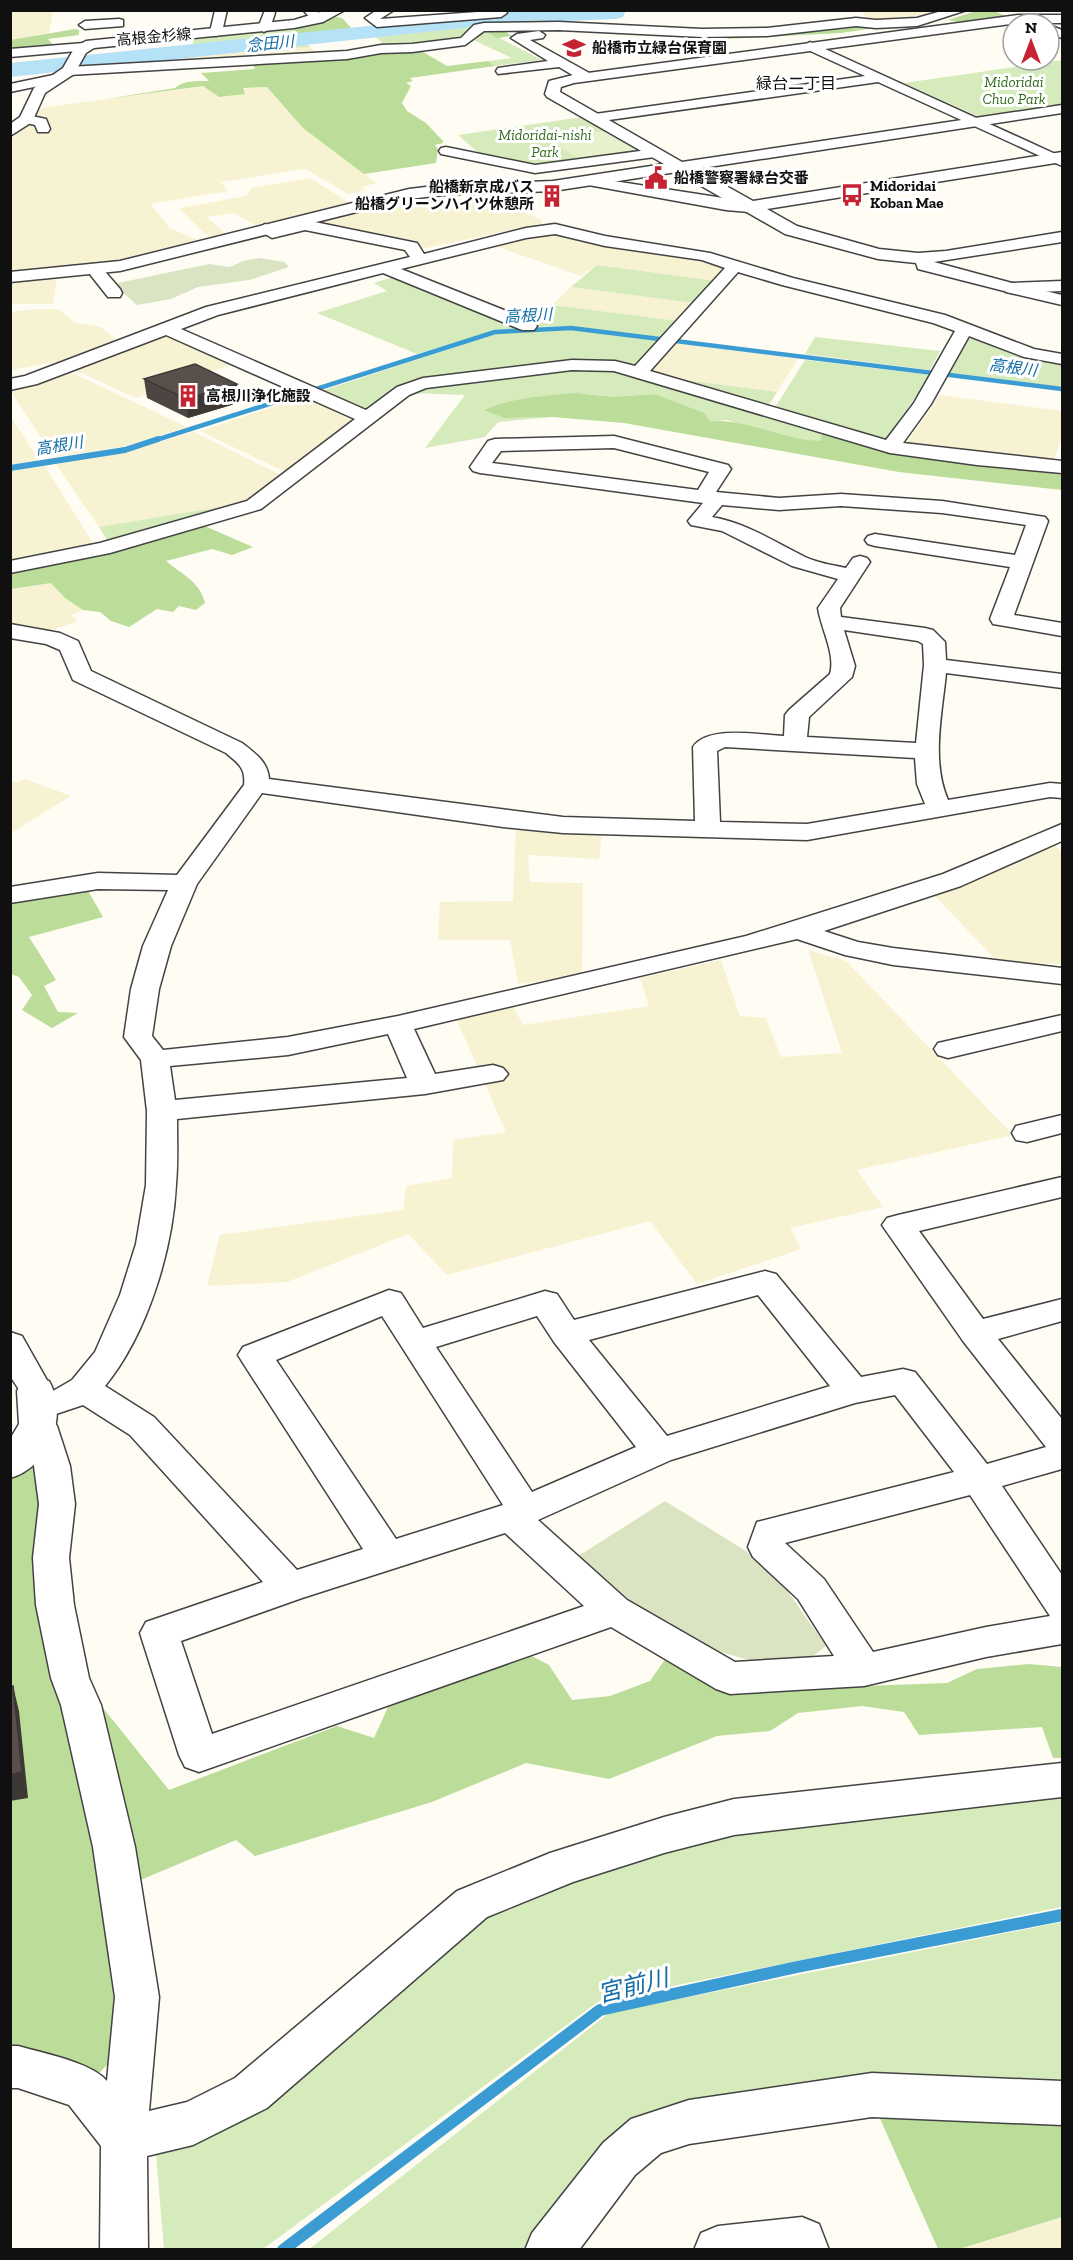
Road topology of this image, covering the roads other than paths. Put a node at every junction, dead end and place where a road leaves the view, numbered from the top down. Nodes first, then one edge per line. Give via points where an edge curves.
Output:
1 (221, 10) edge
2 (339, 10) edge
3 (387, 10) edge
4 (962, 10) edge
5 (511, 12) dead end
6 (269, 13) dead end
7 (313, 15) edge
8 (789, 16) dead end
9 (685, 17) dead end
10 (1001, 21) edge
11 (876, 24) junction
12 (85, 25) dead end
13 (264, 28) junction
14 (796, 29) junction
15 (682, 31) junction
16 (216, 32) junction
17 (122, 39) junction
18 (810, 46) junction
19 (82, 48) junction
20 (10, 53) edge
21 (561, 63) junction
22 (503, 71) dead end
23 (66, 73) junction
24 (586, 77) junction
25 (879, 78) junction
26 (10, 88) edge
27 (1062, 109) edge
28 (595, 118) junction
29 (27, 119) junction
30 (976, 122) junction
31 (43, 129) dead end
32 (10, 132) edge
33 (655, 153) junction
34 (445, 155) dead end
35 (1060, 159) edge
36 (681, 167) junction
37 (462, 173) dead end
38 (588, 181) junction
39 (486, 189) junction
40 (749, 207) junction
41 (265, 229) junction
42 (1062, 237) edge
43 (896, 257) junction
44 (419, 259) junction
45 (734, 267) junction
46 (384, 268) junction
47 (95, 270) junction
48 (10, 277) edge
49 (1062, 286) edge
50 (1011, 288) junction
51 (114, 292) dead end
52 (1062, 300) edge
53 (528, 326) dead end
54 (165, 328) junction
55 (966, 328) junction
56 (1062, 359) edge
57 (639, 372) junction
58 (10, 385) edge
59 (368, 418) junction
60 (890, 447) junction
61 (1062, 467) edge
62 (710, 498) junction
63 (899, 504) junction
64 (874, 540) junction
65 (1022, 562) junction
66 (10, 567) edge
67 (851, 575) junction
68 (831, 624) junction
69 (1062, 629) edge
70 (10, 630) edge
71 (935, 665) junction
72 (1062, 681) edge
73 (795, 744) junction
74 (927, 751) junction
75 (256, 785) junction
76 (1062, 791) edge
77 (940, 810) junction
78 (708, 830) junction
79 (1062, 832) edge
80 (184, 883) junction
81 (10, 895) edge
82 (799, 930) junction
83 (1051, 975) edge
84 (1062, 1006) edge
85 (1062, 1023) edge
86 (398, 1024) junction
87 (948, 1049) dead end
88 (155, 1059) junction
89 (493, 1074) dead end
90 (425, 1085) junction
91 (162, 1111) junction
92 (1062, 1124) edge
93 (1027, 1133) dead end
94 (1062, 1186) edge
95 (1062, 1310) edge
96 (975, 1333) junction
97 (566, 1334) junction
98 (415, 1342) junction
99 (10, 1344) edge
100 (84, 1389) junction
101 (853, 1391) junction
102 (38, 1408) junction
103 (1062, 1443) edge
104 (659, 1451) junction
105 (1062, 1456) edge
106 (10, 1464) edge
107 (979, 1479) junction
108 (518, 1514) junction
109 (387, 1556) junction
110 (290, 1587) junction
111 (1062, 1605) edge
112 (615, 1611) junction
113 (1062, 1629) edge
114 (864, 1670) junction
115 (1062, 1779) edge
116 (10, 2067) edge
117 (1062, 2103) edge
118 (124, 2139) junction
119 (124, 2250) edge
120 (549, 2250) edge
121 (718, 2250) edge
122 (805, 2250) edge

1 - 16 street
2 - 7 street, 高根金杉線
3 - 5 street via 371,18 377,23
4 - 11 street via 918,22
6 - 13 street
7 - 13 street, 高根金杉線
8 - 14 street
9 - 15 street
10 - 18 street
11 - 14 street via 856,22
11 - 21 street via 842,34 726,40 570,32 517,38
12 - 17 street via 119,19
13 - 16 street, 高根金杉線
14 - 15 street
15 - 23 street via 544,20 481,28 465,40 412,48
16 - 17 street, 高根金杉線
17 - 19 street, 高根金杉線
18 - 24 street
18 - 25 street
19 - 20 street
19 - 23 street
21 - 22 street
21 - 24 street
23 - 26 street
23 - 29 street via 39,92
24 - 28 street via 558,82 551,92
25 - 28 street
25 - 30 street
27 - 30 street
28 - 33 street
29 - 31 street via 41,122
29 - 32 street
30 - 35 street
30 - 36 street
33 - 34 street via 535,169
33 - 36 street
35 - 40 street
36 - 38 street
36 - 40 street
37 - 39 street via 483,180
38 - 39 street
38 - 40 street
39 - 41 street via 409,194
40 - 43 street via 790,230
41 - 44 street via 272,233 305,225 411,246
41 - 47 street
42 - 43 street via 936,257
43 - 50 street
44 - 45 street via 555,229 605,242 704,256
44 - 46 street
45 - 55 street
45 - 57 street
46 - 53 street
46 - 54 street via 212,311
47 - 48 street
47 - 51 street
49 - 50 street
50 - 52 street
54 - 58 street
54 - 59 street
55 - 56 street via 1030,353
55 - 60 street via 922,404
57 - 59 street via 596,364 440,380 403,391
57 - 60 street
59 - 66 street via 254,505 103,549
60 - 61 street
62 - 62 street via 621,486 480,467 495,445 614,442 721,468
62 - 63 street via 779,504 841,500
62 - 67 street via 698,521 728,526 799,562
63 - 64 street
63 - 65 street via 1038,521
64 - 65 street
64 - 67 street
65 - 69 street via 1001,619
67 - 68 street via 829,608
68 - 71 street via 925,634 934,642
68 - 73 street via 844,666 841,677 797,715
70 - 75 street via 52,638 70,646 81,675 234,748 254,764
71 - 72 street
71 - 74 street
73 - 74 street
73 - 78 street via 722,740 705,747
74 - 77 street via 928,784
75 - 78 street via 563,825
75 - 80 street
76 - 77 street
77 - 78 street via 807,832
79 - 82 street via 951,880
80 - 81 street via 98,881
80 - 88 street via 157,946 145,989 138,1036
82 - 83 street via 863,951
82 - 86 street
83 - 84 street
85 - 87 street
86 - 88 street via 288,1046
86 - 90 street
88 - 91 street
89 - 90 street
90 - 91 street
91 - 100 street via 161,1185 152,1244 110,1357
92 - 93 street
94 - 96 street via 898,1226
95 - 96 street
96 - 103 street
97 - 98 street via 545,1302
97 - 101 street via 765,1281
97 - 104 street
98 - 108 street
98 - 109 street via 389,1301 255,1355
99 - 102 street
100 - 102 street
100 - 110 street via 142,1426
101 - 104 street
101 - 107 street via 903,1382
102 - 106 street via 31,1444
102 - 118 street via 57,1504 51,1558 55,1605 114,1847 137,1997
104 - 108 street
105 - 107 street
107 - 111 street
107 - 114 street via 770,1532 766,1547 811,1589
108 - 109 street
108 - 112 street
109 - 110 street
110 - 112 street via 159,1633 199,1755
112 - 114 street via 730,1678
113 - 114 street
115 - 118 street via 734,1817 565,1866 472,1904 251,2093 193,2123
116 - 118 street via 84,2088
117 - 120 street via 872,2095 689,2122 647,2135 619,2159
118 - 119 street
121 - 122 street via 802,2241

